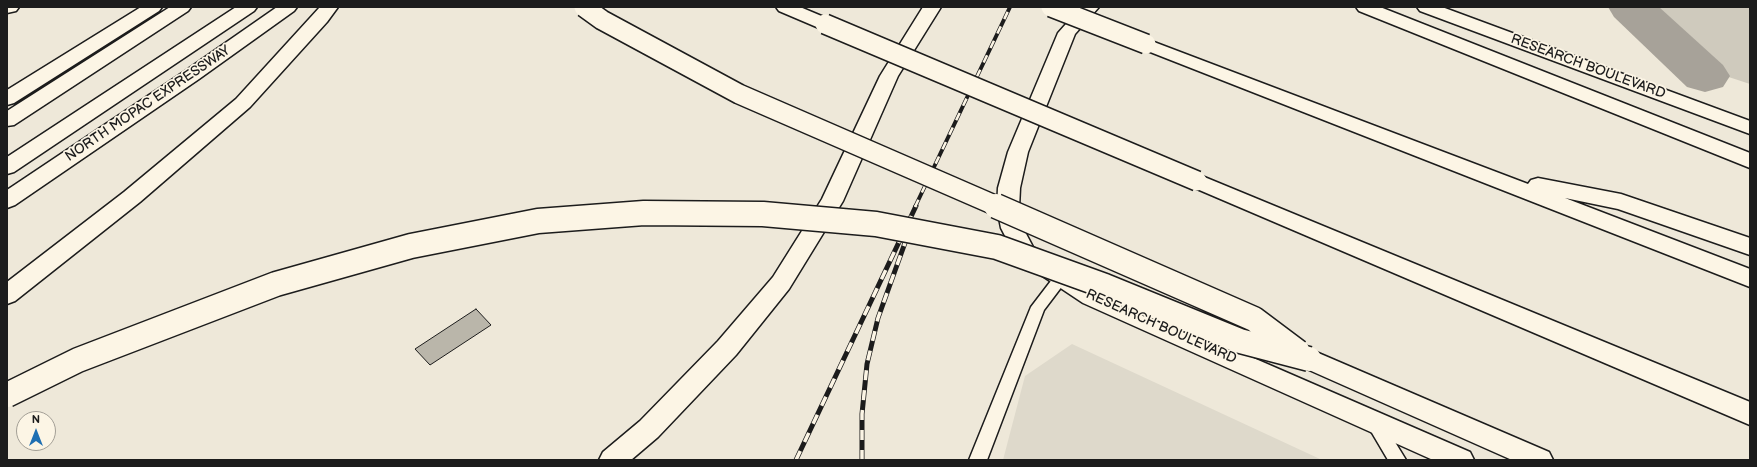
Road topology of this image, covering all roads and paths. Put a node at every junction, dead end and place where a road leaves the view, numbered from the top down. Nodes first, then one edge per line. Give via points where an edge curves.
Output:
1 (10, 7) edge
2 (153, 7) edge
3 (182, 7) edge
4 (248, 7) edge
5 (288, 7) edge
6 (329, 7) edge
7 (584, 7) edge
8 (785, 7) edge
9 (932, 7) edge
10 (1051, 7) edge
11 (1090, 7) edge
12 (1365, 7) edge
13 (1426, 7) edge
14 (7, 8) edge
15 (7, 99) edge
16 (7, 120) edge
17 (1750, 128) edge
18 (1750, 161) edge
19 (7, 167) edge
20 (1476, 172) junction
21 (7, 200) edge
22 (1750, 247) edge
23 (1062, 277) junction
24 (1750, 278) edge
25 (7, 295) edge
26 (1309, 359) junction
27 (7, 395) edge
28 (1750, 414) edge
29 (1373, 420) junction
30 (612, 460) edge
31 (978, 460) edge
32 (1396, 460) edge
33 (1460, 460) edge
34 (1540, 460) edge

1 - 14 main road
2 - 15 main road
3 - 16 main road
4 - 19 main road
5 - 21 main road, NORTH MOPAC EXPRESSWAY
6 - 25 main road via 243,103 132,197
7 - 26 main road, bridge via 602,20 739,94 1254,319
8 - 28 main road, bridge
9 - 30 main road via 889,76 832,201 780,283 727,348 649,429
10 - 20 main road, bridge
11 - 23 main road, RESEARCH BOULEVARD via 1067,33 1018,152 1009,188 1008,208 1012,228 1025,253
12 - 18 main road
13 - 17 main road, RESEARCH BOULEVARD
20 - 22 main road via 1621,202
20 - 24 main road
23 - 29 main road, RESEARCH BOULEVARD via 1091,297
23 - 31 lane via 1038,307
26 - 27 main road, bridge via 1240,341 1105,286 997,247 876,224 763,214 644,213 531,223 411,246 284,282 78,360
26 - 34 main road
29 - 32 lane
29 - 33 main road, RESEARCH BOULEVARD

